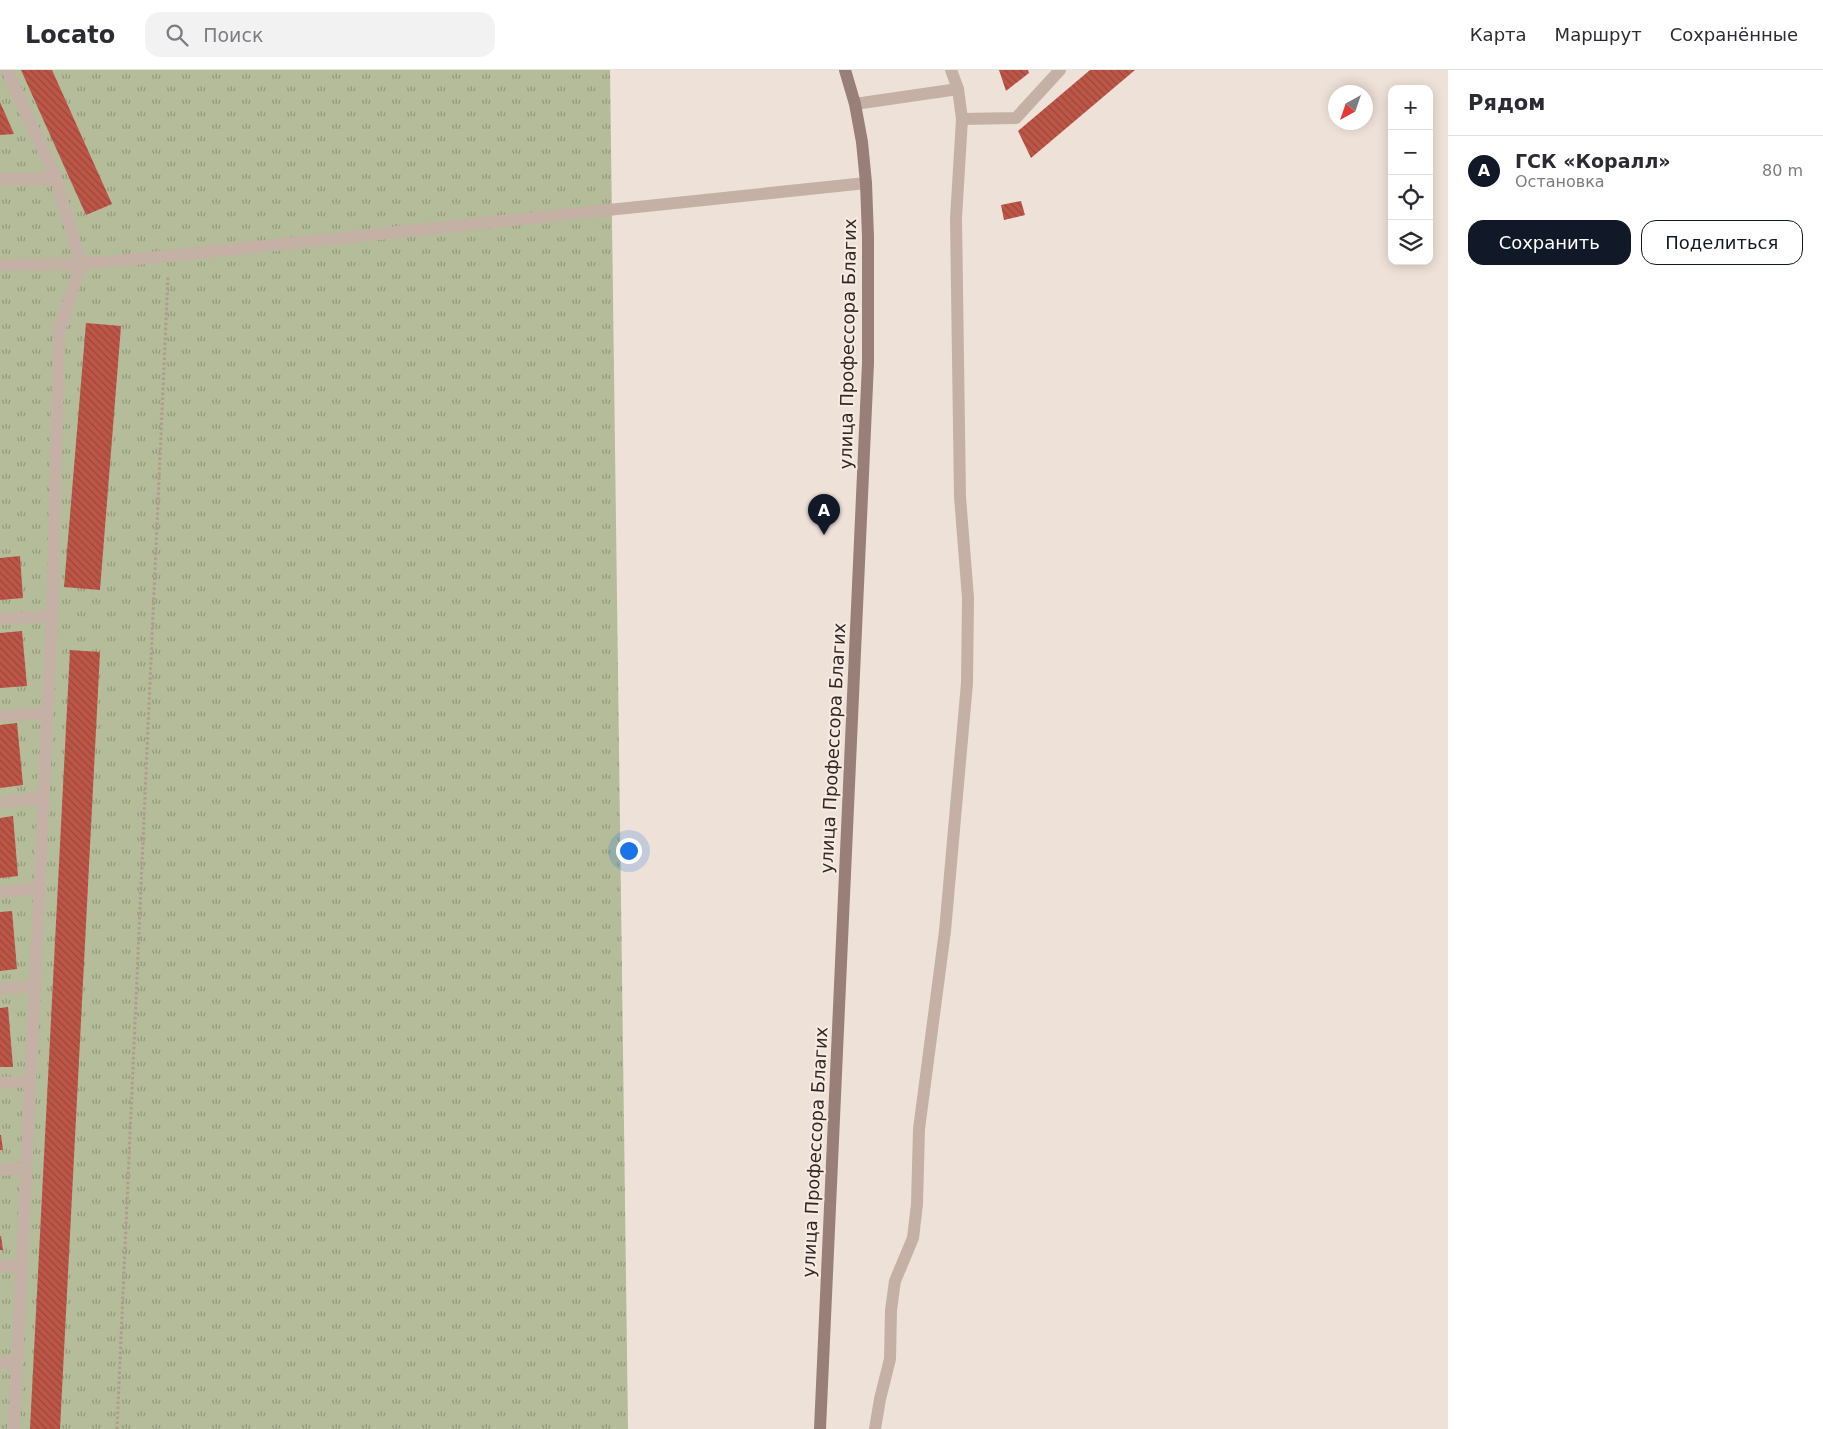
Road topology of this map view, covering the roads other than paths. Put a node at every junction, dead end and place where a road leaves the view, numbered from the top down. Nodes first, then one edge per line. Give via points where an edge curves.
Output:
1 (7, 70) edge
2 (845, 70) edge
3 (951, 70) edge
4 (1060, 70) edge
5 (958, 89) junction
6 (855, 104) junction
7 (962, 119) junction
8 (0, 179) edge
9 (56, 179) junction
10 (866, 183) junction
11 (81, 264) junction
12 (0, 265) edge
13 (52, 616) junction
14 (0, 619) edge
15 (47, 713) junction
16 (0, 716) edge
17 (44, 798) junction
18 (0, 802) edge
19 (39, 888) junction
20 (0, 892) edge
21 (35, 986) junction
22 (0, 989) edge
23 (30, 1081) junction
24 (0, 1083) edge
25 (26, 1168) junction
26 (0, 1170) edge
27 (22, 1266) junction
28 (0, 1268) edge
29 (18, 1362) junction
30 (0, 1363) edge
31 (14, 1429) edge
32 (820, 1429) edge
33 (875, 1429) edge

1 - 9 lane
2 - 6 main road, улица Профессора Благих
3 - 5 lane
4 - 7 lane via 1016,118
5 - 6 lane
5 - 7 lane
6 - 10 main road, улица Профессора Благих
7 - 33 lane via 956,218 960,497 968,598 967,683 945,931 919,1129 913,1238 895,1281 890,1360
8 - 9 lane
9 - 11 lane
10 - 11 lane
10 - 32 main road, улица Профессора Благих via 867,391
11 - 12 lane
11 - 13 lane via 59,331
13 - 14 lane
13 - 15 lane
15 - 16 lane
15 - 17 lane
17 - 18 lane
17 - 19 lane
19 - 20 lane
19 - 21 lane
21 - 22 lane
21 - 23 lane
23 - 24 lane
23 - 25 lane
25 - 26 lane
25 - 27 lane
27 - 28 lane
27 - 29 lane
29 - 30 lane
29 - 31 lane

